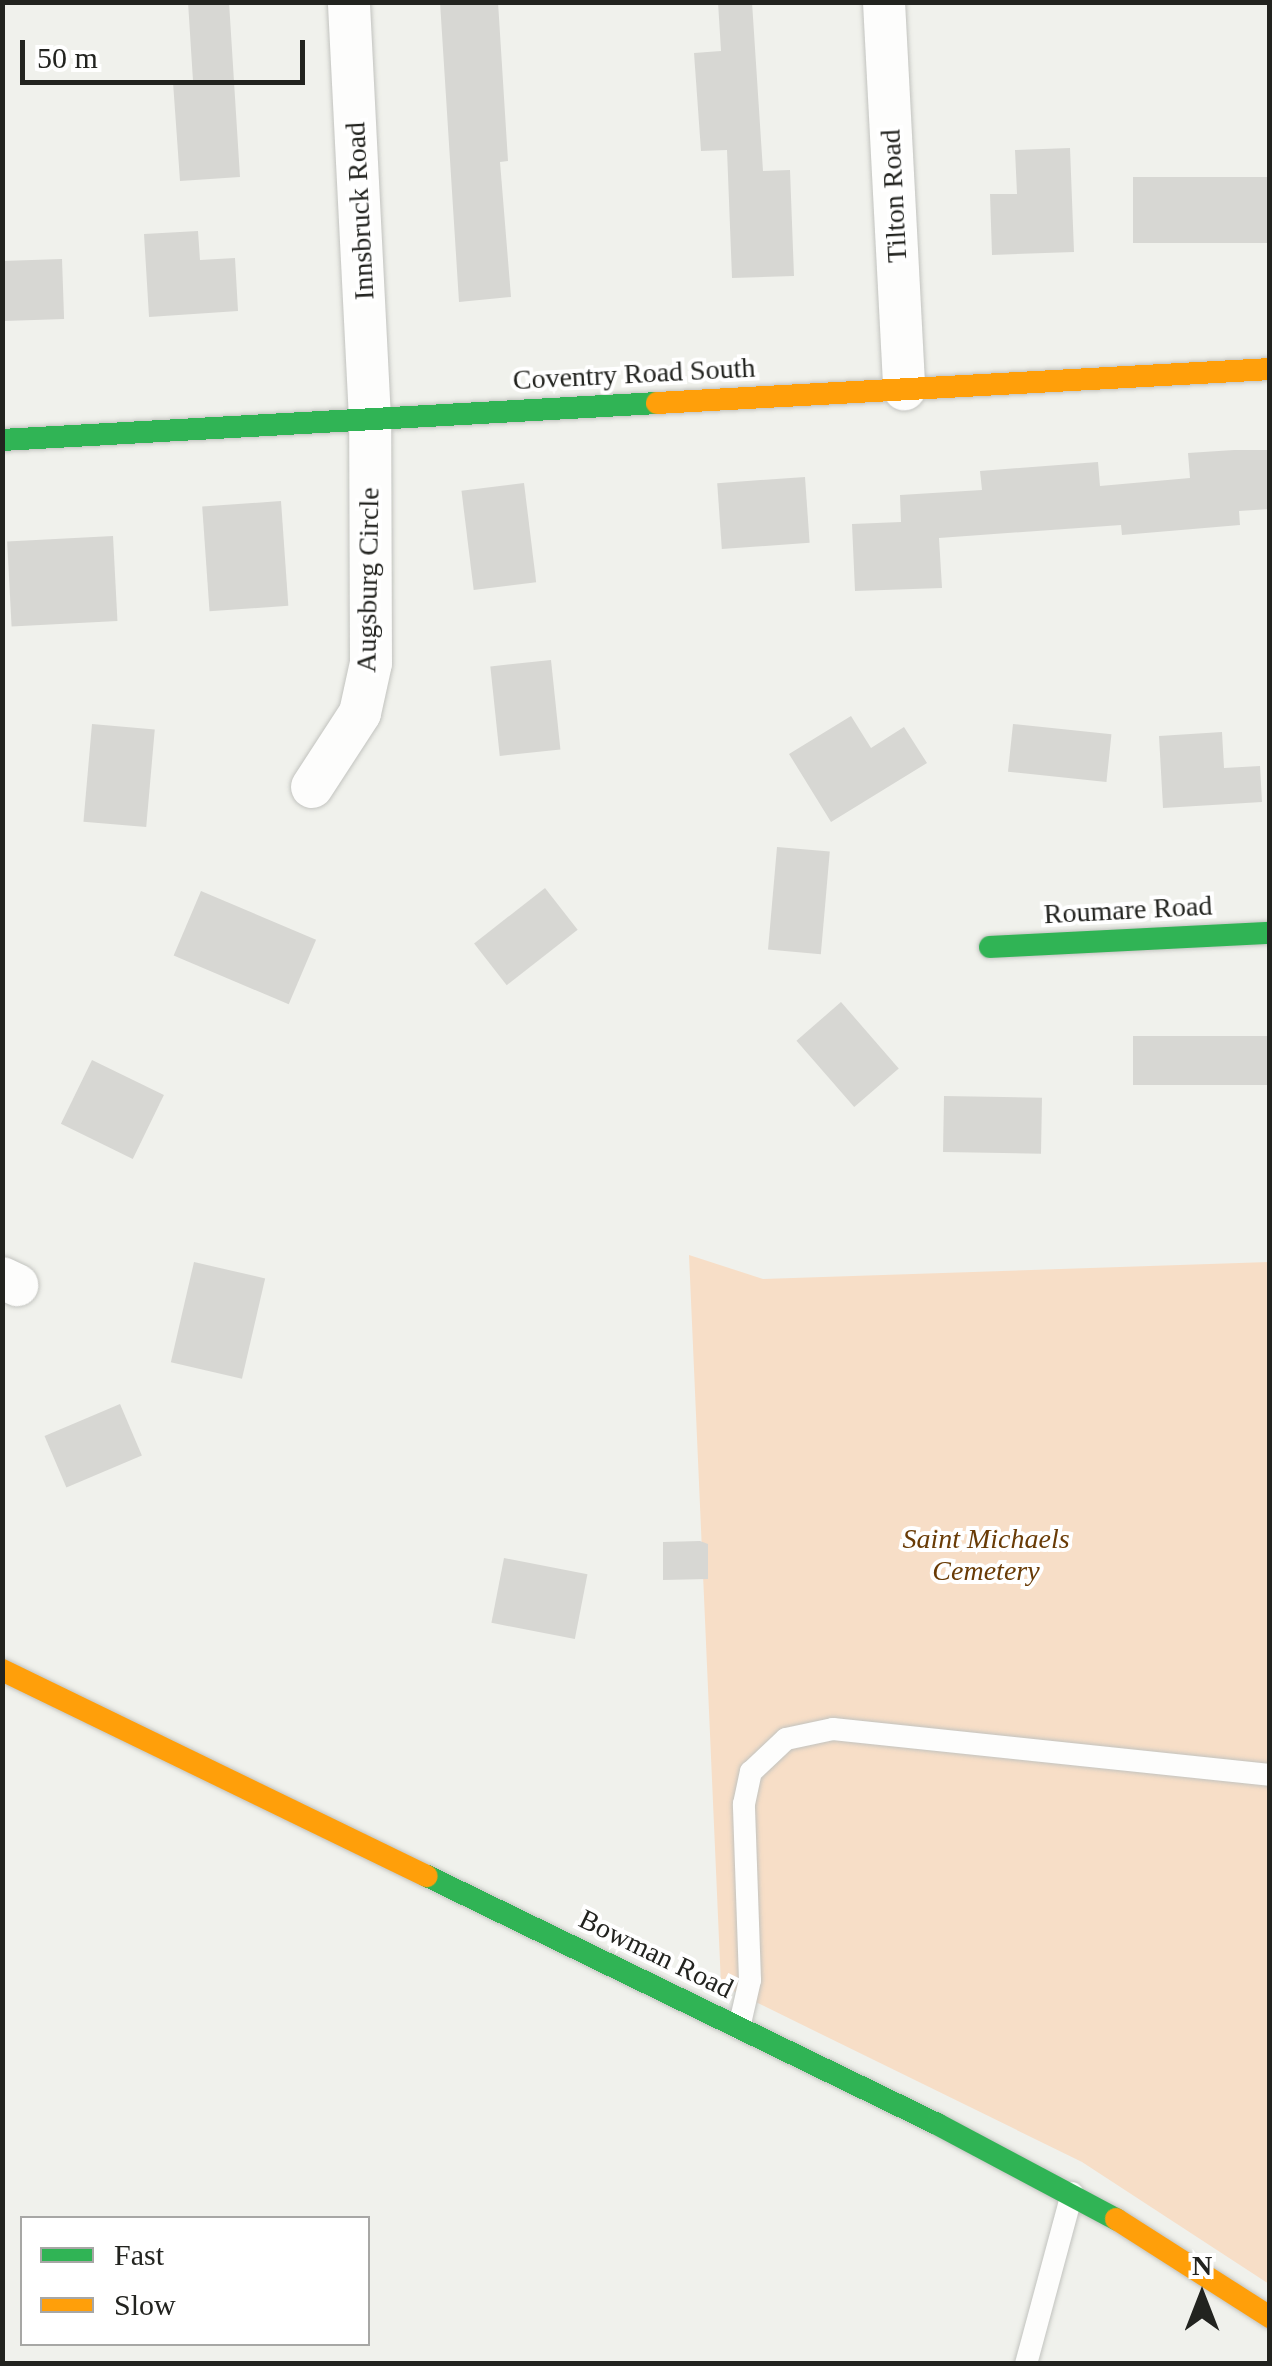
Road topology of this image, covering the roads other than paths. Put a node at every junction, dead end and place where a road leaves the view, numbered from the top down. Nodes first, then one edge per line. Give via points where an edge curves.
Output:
1 (349, 2) edge
2 (884, 2) edge
3 (1270, 369) edge
4 (904, 389) junction
5 (370, 419) junction
6 (2, 440) edge
7 (312, 787) dead end
8 (1270, 933) edge
9 (990, 947) dead end
10 (2, 1670) edge
11 (1270, 1776) edge
12 (740, 2028) junction
13 (1072, 2194) junction
14 (1270, 2317) edge
15 (1026, 2364) edge

1 - 5 street, Innsbruck Road
2 - 4 street, Tilton Road
3 - 4 street, Coventry Road South
4 - 5 street, Coventry Road South
5 - 6 street, Coventry Road South
5 - 7 street, Augsburg Circle via 371,663 360,713
8 - 9 street, Roumare Road
10 - 12 street, Bowman Road
11 - 12 lane via 833,1730 786,1739 751,1772 744,1804 750,1980
12 - 13 street, Bowman Road
13 - 14 street, Bowman Road
13 - 15 lane

